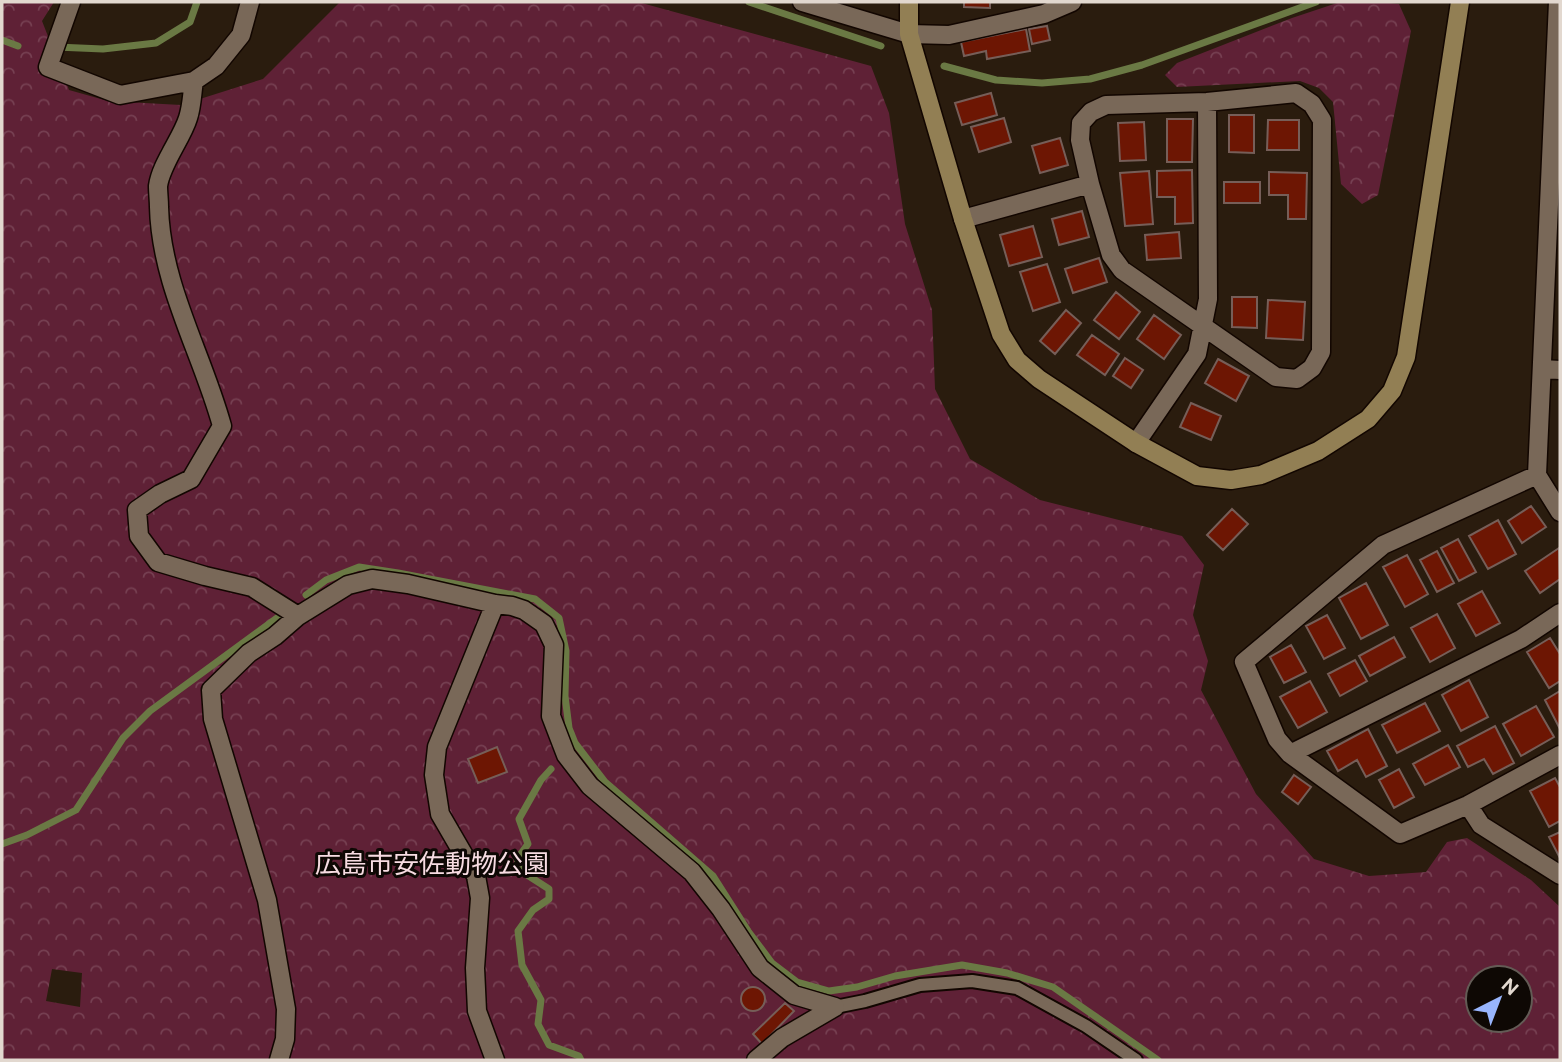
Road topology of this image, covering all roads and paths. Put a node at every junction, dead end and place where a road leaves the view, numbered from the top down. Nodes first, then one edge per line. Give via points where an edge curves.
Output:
1 (71, 2) edge
2 (250, 2) edge
3 (802, 2) edge
4 (909, 2) edge
5 (1072, 2) edge
6 (1460, 2) edge
7 (1558, 2) edge
8 (909, 34) junction
9 (194, 81) junction
10 (1207, 102) junction
11 (1090, 184) junction
12 (963, 219) junction
13 (1554, 238) edge
14 (1203, 326) junction
15 (1542, 369) junction
16 (1560, 370) edge
17 (1136, 443) junction
18 (1537, 475) junction
19 (1560, 512) edge
20 (495, 604) junction
21 (1560, 613) edge
22 (298, 616) junction
23 (1290, 754) junction
24 (1560, 755) edge
25 (1468, 805) junction
26 (1560, 875) edge
27 (835, 1007) junction
28 (279, 1060) edge
29 (495, 1060) edge
30 (755, 1060) edge
31 (1136, 1060) edge

1 - 9 street via 48,67 120,95
2 - 9 street via 240,35 216,66
3 - 8 street
4 - 8 street
5 - 8 street via 1044,14 948,35
6 - 17 street via 1406,357 1392,391 1368,419 1318,452 1261,475 1231,481 1197,476
7 - 13 street
8 - 12 street
9 - 22 street via 188,118 158,184 160,226 174,287 222,426 191,479 137,510 139,536 158,562 252,587
10 - 11 street via 1106,105 1091,112 1081,123 1080,140
10 - 14 street via 1208,299
10 - 14 street via 1296,93 1312,104 1322,120 1321,352 1312,368 1297,379 1276,377
11 - 12 street
11 - 14 street via 1111,255 1122,270
12 - 17 street via 1001,334 1017,360
13 - 15 street
14 - 17 street via 1197,354
15 - 16 street
15 - 18 street
18 - 19 street
18 - 23 street via 1383,545 1244,662 1277,739
20 - 22 street via 372,579 348,585
20 - 27 street via 524,610 544,624 554,645 551,716 566,755 590,786 692,873 760,968 794,995
20 - 29 street via 437,747 434,775 440,814 476,876 480,898 477,1011
21 - 23 street via 1521,639
22 - 28 street via 249,653 211,690 213,719 267,900 286,1009
23 - 25 street via 1400,834
24 - 25 street
25 - 26 street via 1481,825
27 - 30 street
27 - 31 lane via 920,985 972,981 1017,988

